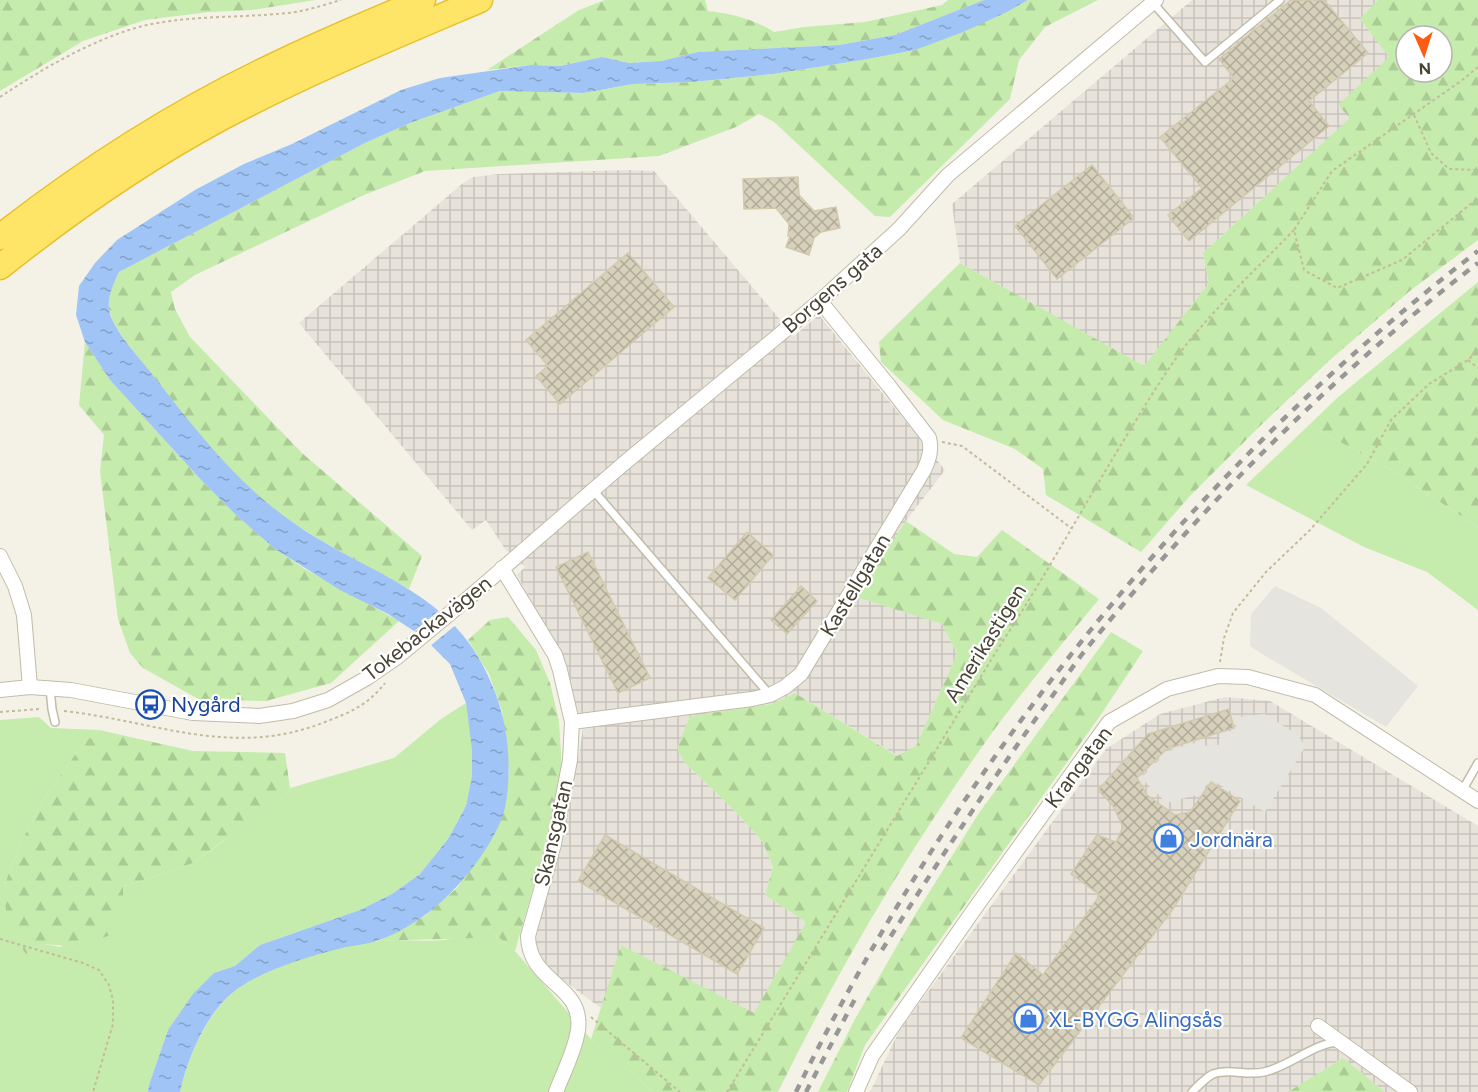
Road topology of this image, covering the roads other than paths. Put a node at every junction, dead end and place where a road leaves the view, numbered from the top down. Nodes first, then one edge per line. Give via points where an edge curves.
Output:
1 (423, 0) edge
2 (480, 0) edge
3 (1280, 0) edge
4 (1155, 1) edge
5 (0, 237) edge
6 (0, 267) edge
7 (820, 301) junction
8 (593, 490) junction
9 (0, 556) edge
10 (502, 568) junction
11 (30, 687) junction
12 (50, 688) junction
13 (0, 690) edge
14 (770, 695) junction
15 (55, 722) dead end
16 (572, 722) junction
17 (1478, 763) edge
18 (1462, 791) junction
19 (1478, 801) edge
20 (1318, 1026) dead end
21 (1343, 1043) junction
22 (556, 1092) edge
23 (856, 1092) edge
24 (1192, 1092) edge
25 (1410, 1092) edge

1 - 5 highway via 273,66 198,105 110,158
2 - 6 highway via 329,65 223,117 116,180
3 - 4 lane via 1205,62
4 - 7 street, Borgens gata via 948,176
7 - 8 street, Borgens gata
7 - 14 street, Kastellgatan via 929,438 931,446 924,470 801,674
8 - 10 street, Borgens gata
8 - 14 lane
9 - 11 street via 24,615
10 - 12 street, Tokebackavägen via 367,678 328,700 293,711 259,716 193,713
10 - 16 street, Skansgatan via 555,656
11 - 12 street, Tokebackavägen
11 - 13 street, Tokebackavägen
12 - 15 lane
14 - 16 street, Kastellgatan
16 - 22 street, Skansgatan via 570,760 554,844 528,942 535,963 568,995 578,1013 577,1036
17 - 18 lane
18 - 19 street, Krangatan
18 - 23 street, Krangatan via 1315,695 1248,677 1218,676 1167,689 1109,722 872,1056
20 - 21 street
21 - 24 lane via 1323,1045 1264,1072 1211,1075
21 - 25 street

